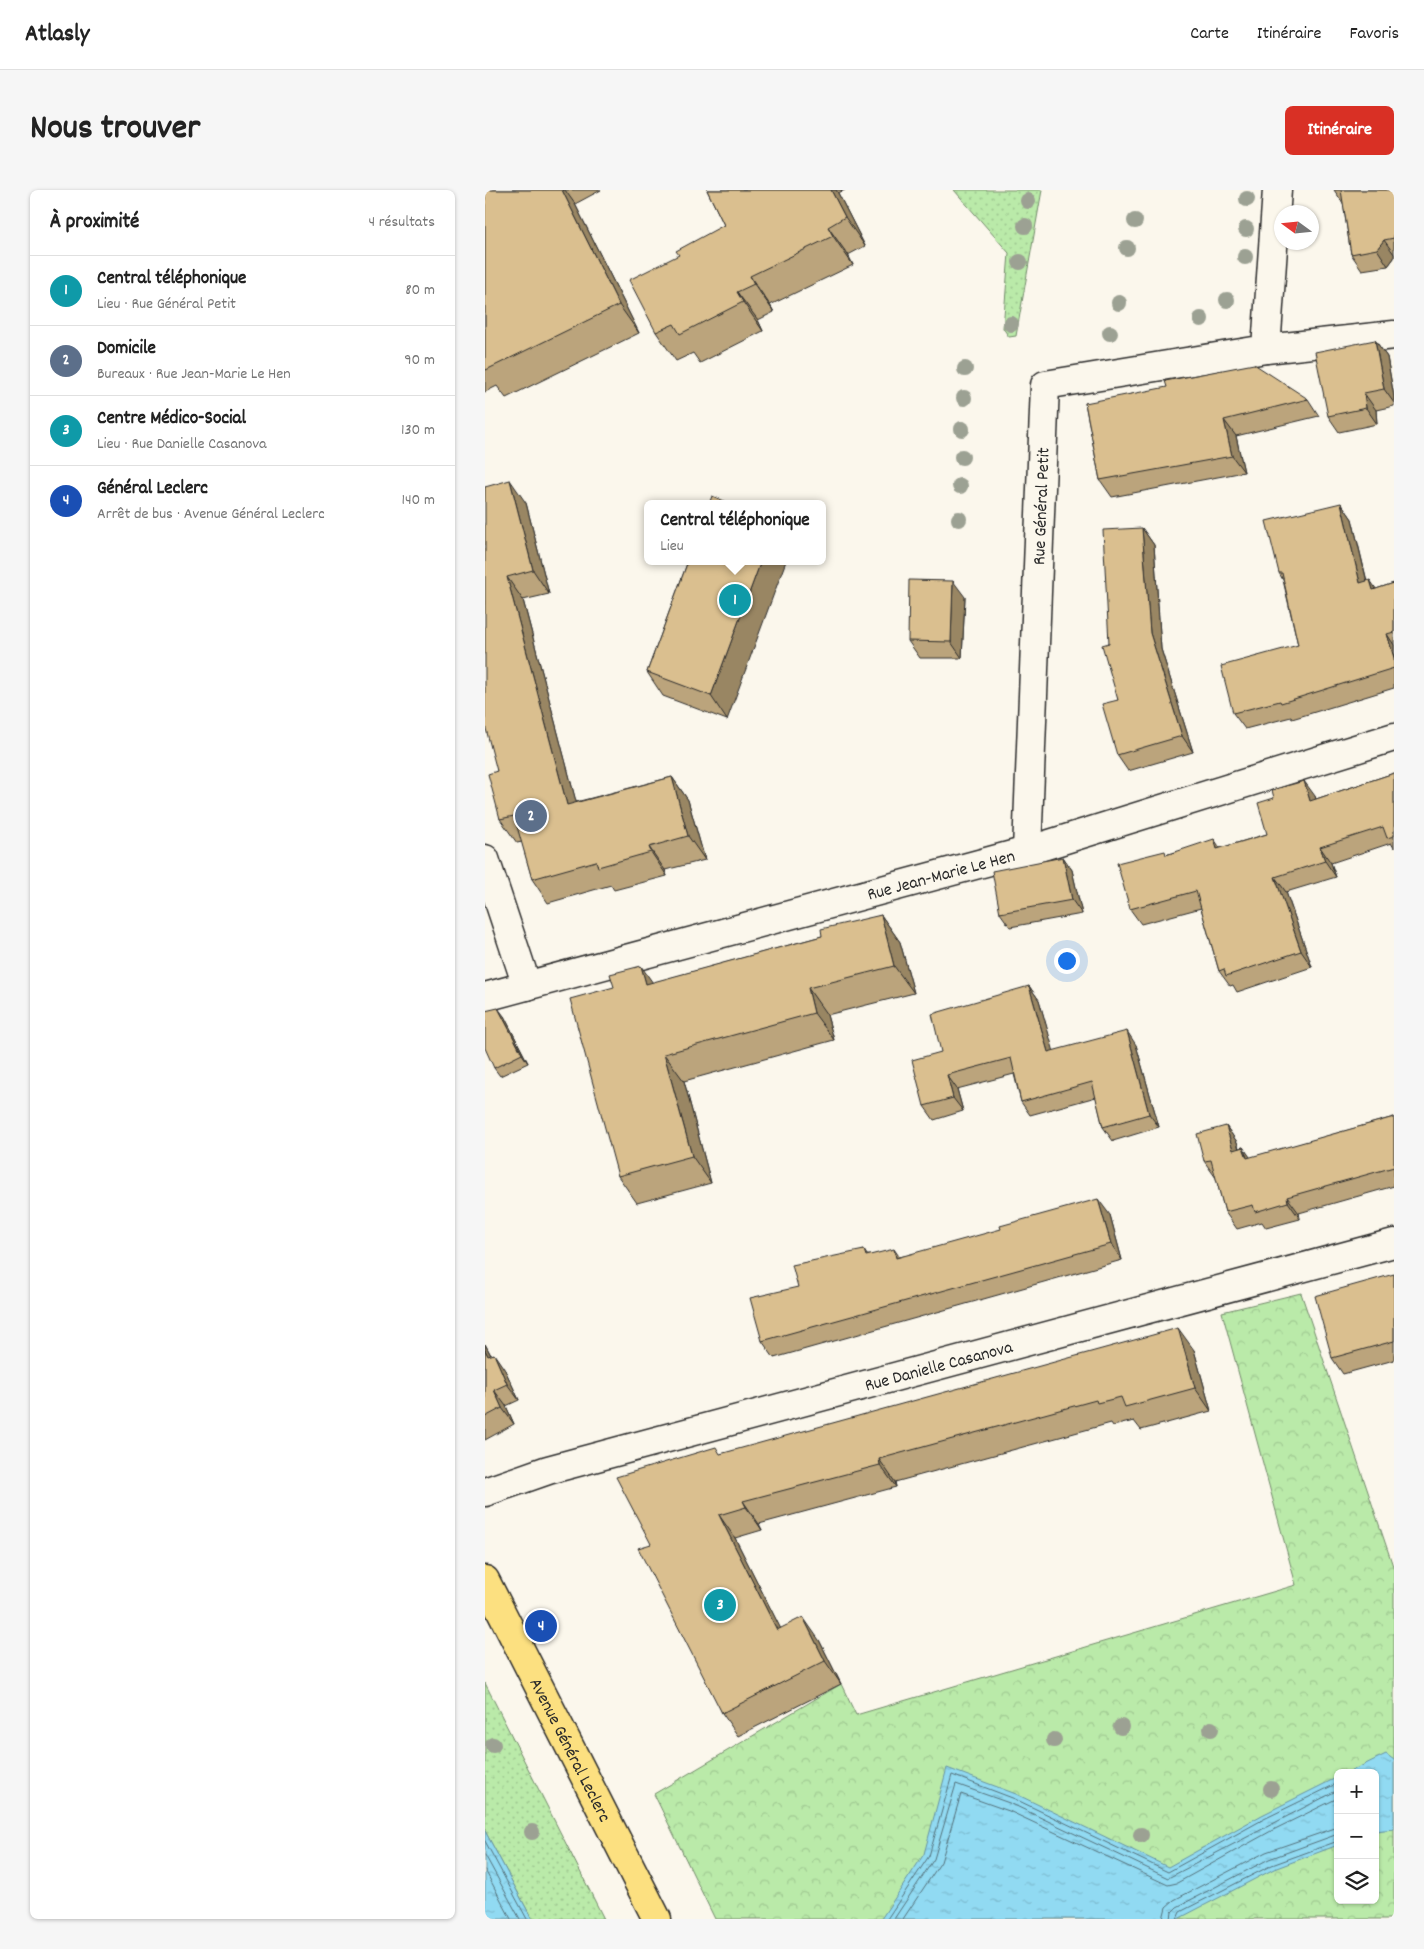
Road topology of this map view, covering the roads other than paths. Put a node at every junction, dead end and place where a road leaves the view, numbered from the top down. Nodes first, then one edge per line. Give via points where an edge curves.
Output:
1 (1277, 190) edge
2 (1394, 335) edge
3 (1266, 349) junction
4 (1394, 737) edge
5 (1027, 851) junction
6 (485, 859) edge
7 (527, 986) junction
8 (485, 998) edge
9 (1394, 1243) edge
10 (485, 1492) edge
11 (485, 1580) edge
12 (657, 1919) edge

1 - 3 street
2 - 3 street, Rue Général Petit
3 - 5 street, Rue Général Petit via 1045,385
4 - 5 street, Rue Jean-Marie Le Hen
5 - 7 street, Rue Jean-Marie Le Hen
6 - 7 street
7 - 8 street, Rue Jean-Marie Le Hen
9 - 10 street, Rue Danielle Casanova via 557,1468
11 - 12 main road, Avenue Général Leclerc

